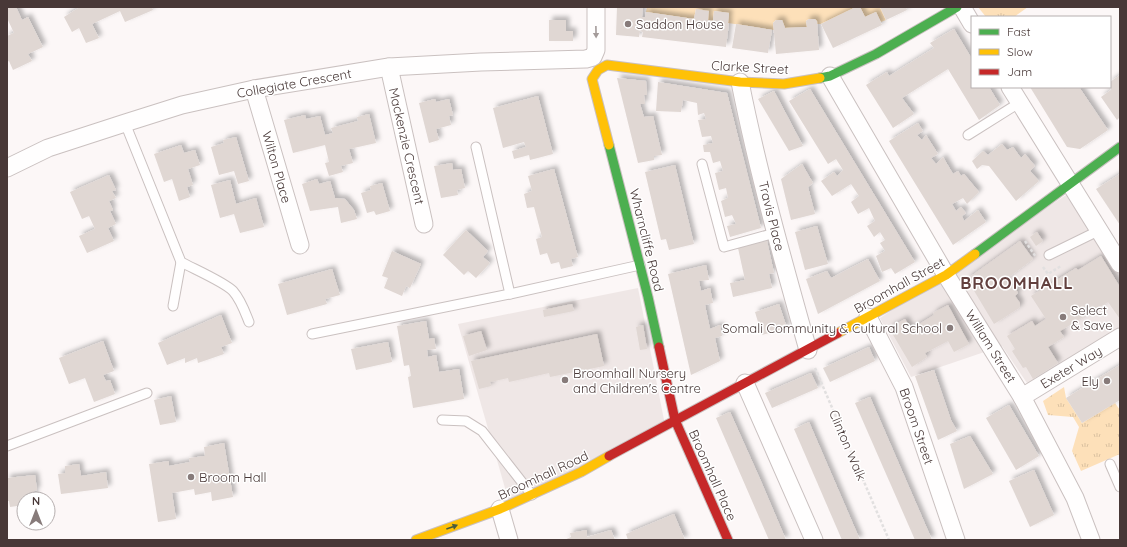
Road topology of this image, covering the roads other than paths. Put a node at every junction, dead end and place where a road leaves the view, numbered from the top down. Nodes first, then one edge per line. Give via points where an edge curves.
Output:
1 (596, 7) edge
2 (957, 7) edge
3 (962, 7) edge
4 (971, 22) edge
5 (595, 63) junction
6 (389, 68) junction
7 (830, 76) junction
8 (740, 82) junction
9 (1011, 88) edge
10 (254, 89) junction
11 (1019, 103) junction
12 (125, 123) junction
13 (968, 135) dead end
14 (476, 147) dead end
15 (1120, 147) edge
16 (702, 164) dead end
17 (7, 168) edge
18 (1070, 184) junction
19 (424, 224) dead end
20 (1098, 231) junction
21 (776, 234) junction
22 (300, 244) dead end
23 (1049, 255) dead end
24 (181, 262) junction
25 (1120, 264) edge
26 (640, 266) junction
27 (946, 275) junction
28 (510, 294) junction
29 (648, 297) junction
30 (637, 300) dead end
31 (173, 306) dead end
32 (868, 317) junction
33 (249, 322) dead end
34 (312, 334) dead end
35 (1120, 337) edge
36 (808, 350) junction
37 (745, 383) junction
38 (147, 393) dead end
39 (1022, 397) junction
40 (442, 420) dead end
41 (675, 420) junction
42 (7, 446) edge
43 (1110, 464) dead end
44 (1120, 488) edge
45 (532, 494) junction
46 (500, 510) junction
47 (416, 540) edge
48 (509, 540) edge
49 (728, 540) edge
50 (814, 540) edge
51 (956, 540) edge
52 (1090, 540) edge

1 -> 5 street
2 - 7 street, Clarke Street via 876,54
3 - 4 street
5 - 6 street, Collegiate Crescent via 586,59
5 - 8 street, Clarke Street
5 - 26 street, Wharncliffe Road via 592,79
6 - 10 street, Collegiate Crescent
6 - 19 street, Mackenzie Crescent
7 - 8 street, Clarke Street via 784,84
7 - 27 street, William Street
8 - 21 street, Travis Place
9 - 11 street
10 - 12 street, Collegiate Crescent
10 - 22 street, Wilton Place
11 - 13 lane
11 - 18 street
12 - 17 street, Collegiate Crescent via 48,148
12 - 24 lane
14 - 28 lane
15 - 18 street, Broomhall Street
16 - 21 lane via 724,247
18 - 20 street
18 - 27 street, Broomhall Street
20 - 23 lane
20 - 25 street
21 - 36 street, Travis Place
24 - 31 lane
24 - 33 lane via 232,291 242,305
26 - 28 lane
26 - 29 street, Wharncliffe Road
27 - 32 street, Broomhall Street
27 - 39 street, William Street
28 - 34 lane
29 - 30 lane
29 - 41 street, Wharncliffe Road
32 - 36 street, Broomhall Street
32 - 51 street, Broom Street via 904,388
35 - 39 street, Exeter Way
36 - 37 street, Broomhall Street
37 - 41 street, Broomhall Street
37 - 50 street
38 - 42 lane
39 - 52 street, William Street via 1075,498
40 - 45 lane via 466,421 482,431
41 - 45 street, Broomhall Road via 581,472
41 - 49 street, Broomhall Place
43 - 44 lane
45 - 46 street, Broomhall Road
47 -> 46 street, Broomhall Road
46 - 48 street

